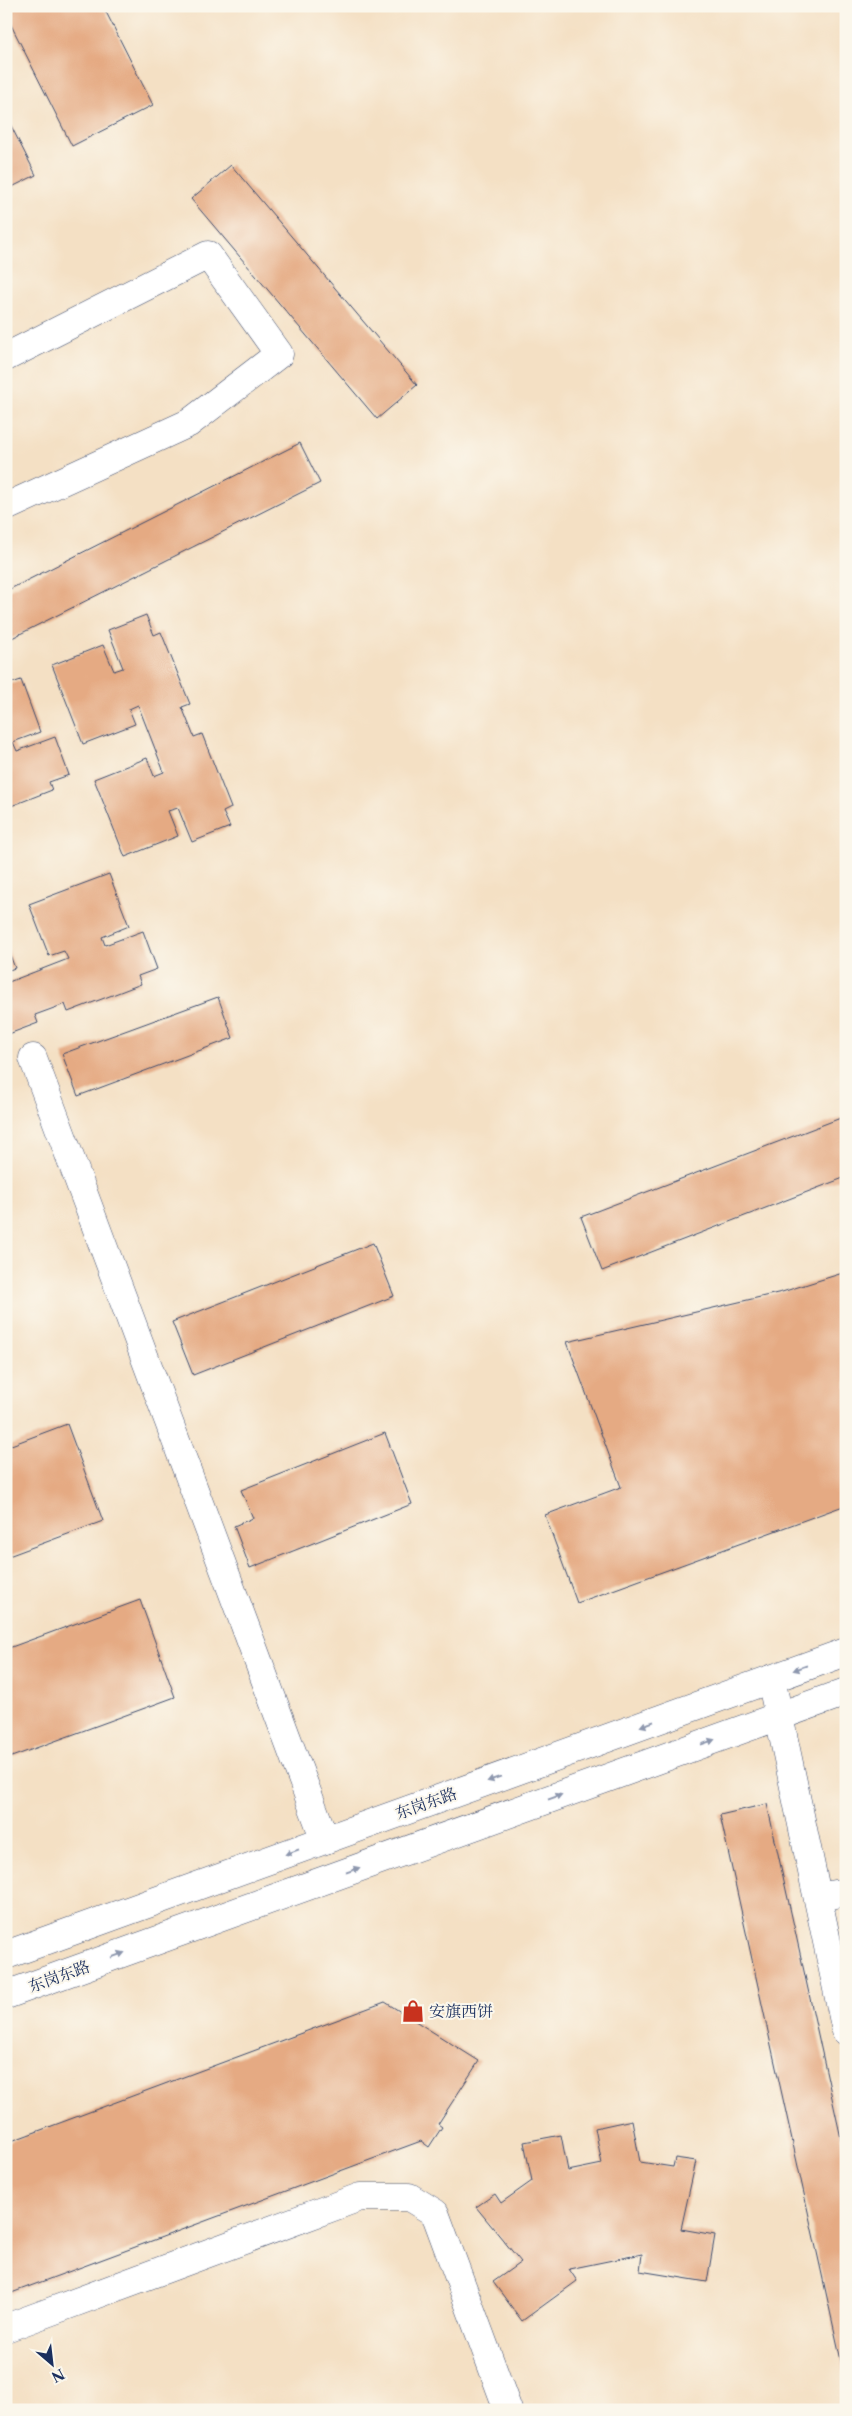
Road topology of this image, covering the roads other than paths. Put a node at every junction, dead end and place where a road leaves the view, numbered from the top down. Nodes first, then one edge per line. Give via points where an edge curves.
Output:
1 (6, 357) edge
2 (6, 507) edge
3 (33, 1058) dead end
4 (846, 1652) edge
5 (771, 1679) junction
6 (846, 1692) edge
7 (780, 1716) junction
8 (325, 1840) junction
9 (846, 1892) edge
10 (818, 1898) junction
11 (6, 1956) edge
12 (6, 1995) edge
13 (846, 2031) edge
14 (6, 2328) edge
15 (508, 2410) edge

1 - 2 main road via 208,255 278,354 189,424
3 - 8 main road
4 -> 5 main road, 东岗东路
5 - 7 main road
5 -> 8 main road, 东岗东路
6 - 7 main road, 东岗东路
7 - 10 main road
12 -> 7 main road, 东岗东路
8 -> 11 main road, 东岗东路
9 - 10 main road
10 - 13 main road
14 - 15 main road via 360,2197 409,2198 435,2213

